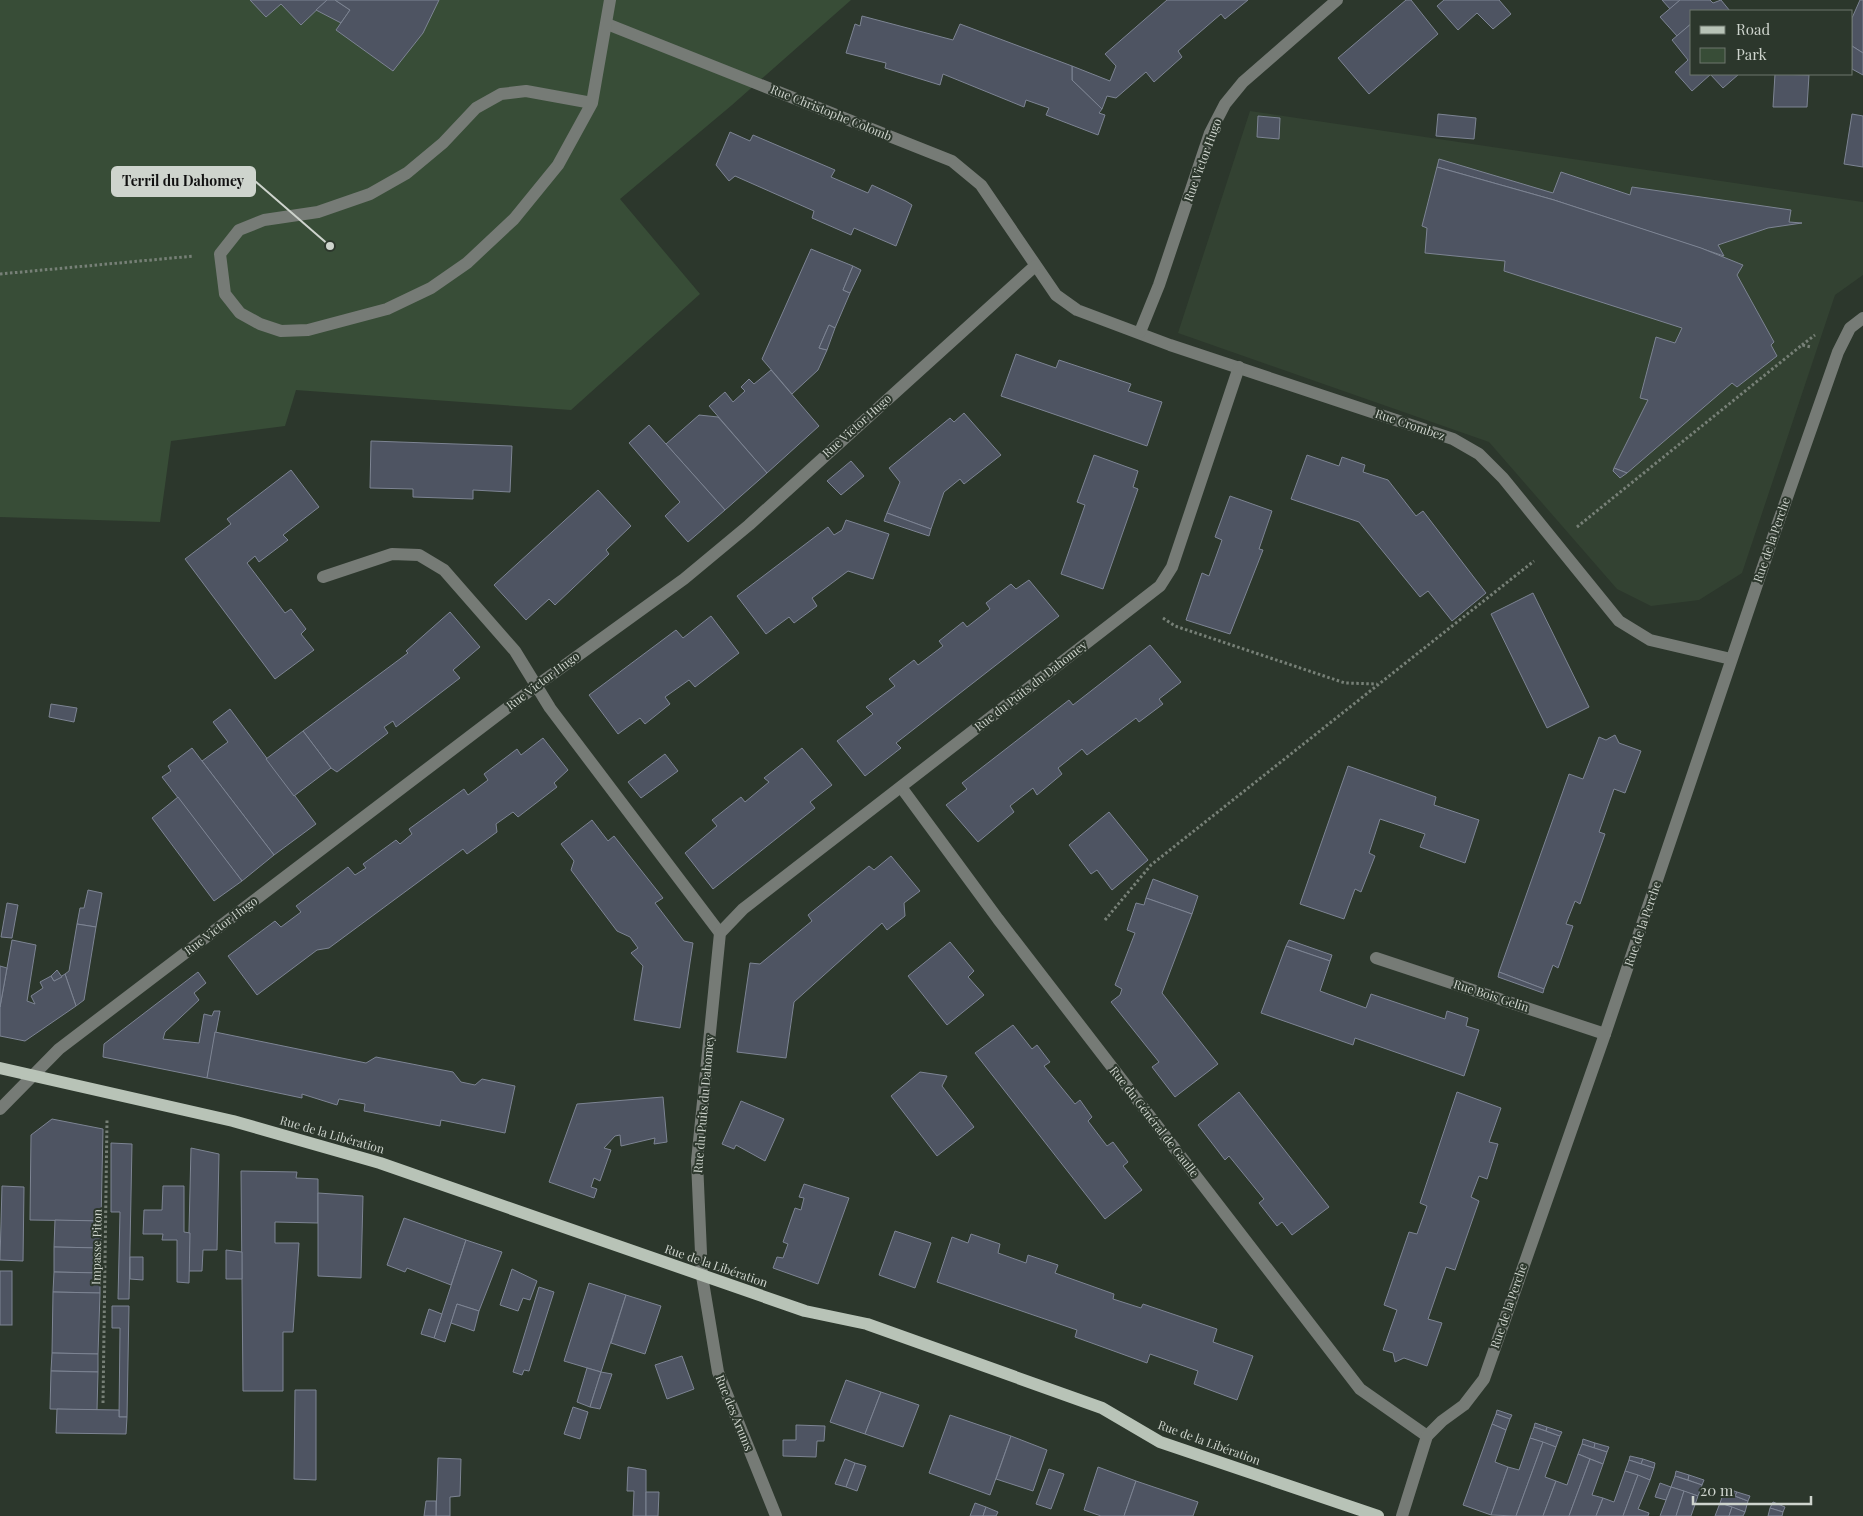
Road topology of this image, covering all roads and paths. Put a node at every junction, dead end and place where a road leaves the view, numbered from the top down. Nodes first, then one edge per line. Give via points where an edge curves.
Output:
1 (610, 0) edge
2 (1337, 0) edge
3 (607, 24) junction
4 (592, 103) junction
5 (220, 254) junction
6 (1035, 266) junction
7 (0, 274) edge
8 (1863, 318) edge
9 (1140, 332) junction
10 (1838, 352) junction
11 (1239, 367) junction
12 (1556, 544) junction
13 (323, 577) dead end
14 (1139, 603) junction
15 (1731, 659) junction
16 (1377, 684) junction
17 (536, 686) junction
18 (900, 787) junction
19 (1105, 920) dead end
20 (720, 933) junction
21 (1376, 958) dead end
22 (1605, 1034) junction
23 (0, 1068) edge
24 (34, 1075) junction
25 (106, 1092) junction
26 (0, 1109) edge
27 (702, 1276) junction
28 (102, 1403) dead end
29 (1427, 1436) junction
30 (776, 1516) edge
31 (1378, 1516) edge
32 (1402, 1516) edge

1 - 3 street
2 - 9 street, Rue Victor Hugo via 1243,82 1225,104 1210,134
3 - 4 street
3 - 6 street, Rue Christophe Colomb via 952,161 981,185
4 - 5 street via 526,91 500,94 476,108 443,143 407,173 378,190 318,212 264,220 239,230
4 - 5 street via 558,165 514,219 467,263 431,288 387,309 308,330 281,331 240,313 225,294
5 - 7 path
6 - 9 street, Rue Crombez via 1056,295 1076,310
6 - 17 street, Rue Victor Hugo via 749,525 684,578
8 - 10 street, Rue de la Perche via 1850,328
9 - 11 street, Rue Crombez
10 - 12 path via 1802,345
10 - 15 street, Rue de la Perche
11 - 12 street, Rue Crombez via 1453,439 1479,454 1504,478
11 - 14 street, Rue du Puits du Dahomey via 1172,567 1160,586
12 - 15 street, Rue Crombez via 1618,621 1650,640
12 - 16 path
13 - 17 street via 392,554 419,555 444,570 515,651
14 - 16 path via 1175,626 1345,683
14 - 18 street, Rue du Puits du Dahomey
15 - 22 street, Rue de la Perche
16 - 19 path via 1151,865
17 - 20 street
17 - 24 street, Rue Victor Hugo via 59,1048
18 - 20 street, Rue du Puits du Dahomey via 743,909
18 - 29 street, Rue du Général de Gaulle via 1360,1389
20 - 27 street, Rue du Puits du Dahomey via 697,1161
21 - 22 street, Rue Bois Gelin
22 - 29 street, Rue de la Perche via 1484,1379 1464,1405
23 - 24 main road, Rue de la Libération
24 - 25 main road, Rue de la Libération
24 - 26 street, Rue Victor Hugo
25 - 27 main road, Rue de la Libération via 233,1121 380,1163
25 - 28 path, Impasse Piton via 108,1139
27 - 30 street, Rue des Arums via 718,1372
27 - 31 main road, Rue de la Libération via 805,1311 868,1324 1102,1408 1160,1442
29 - 32 street, Rue de la Perche

